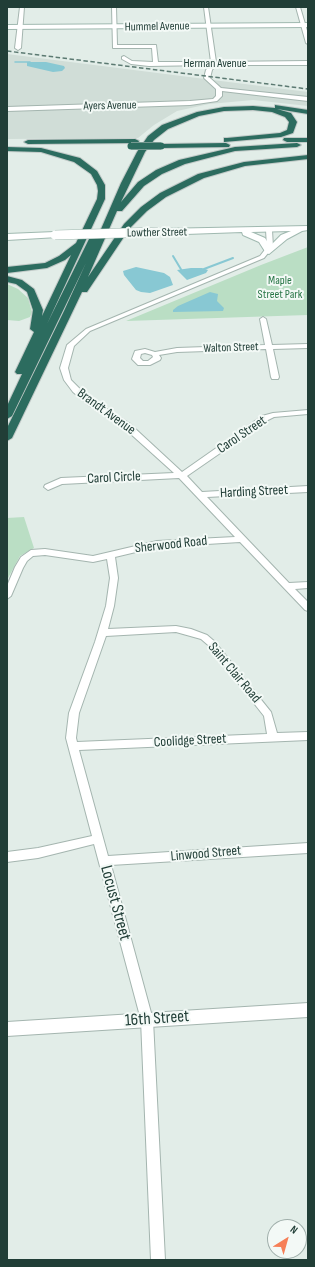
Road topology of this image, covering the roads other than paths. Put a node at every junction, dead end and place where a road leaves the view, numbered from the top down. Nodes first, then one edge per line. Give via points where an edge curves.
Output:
1 (22, 7) edge
2 (114, 7) edge
3 (206, 7) edge
4 (298, 7) edge
5 (305, 25) edge
6 (208, 26) junction
7 (7, 27) edge
8 (20, 28) junction
9 (114, 28) junction
10 (308, 43) edge
11 (18, 48) dead end
12 (124, 58) dead end
13 (308, 63) edge
14 (156, 64) junction
15 (214, 64) junction
16 (219, 89) junction
17 (308, 99) edge
18 (7, 109) edge
19 (308, 112) edge
20 (227, 140) junction
21 (308, 140) edge
22 (7, 142) edge
23 (133, 143) junction
24 (161, 143) junction
25 (308, 144) edge
26 (297, 145) junction
27 (7, 147) edge
28 (308, 157) edge
29 (108, 226) junction
30 (308, 229) edge
31 (269, 230) junction
32 (239, 231) junction
33 (84, 236) junction
34 (7, 237) edge
35 (269, 250) junction
36 (7, 270) edge
37 (7, 279) edge
38 (69, 310) junction
39 (263, 319) dead end
40 (31, 346) junction
41 (308, 346) edge
42 (269, 347) junction
43 (155, 354) dead end
44 (275, 377) dead end
45 (7, 400) edge
46 (308, 412) edge
47 (7, 416) edge
48 (7, 438) edge
49 (182, 476) junction
50 (48, 487) dead end
51 (308, 489) edge
52 (200, 495) junction
53 (243, 539) junction
54 (111, 555) junction
55 (308, 585) edge
56 (288, 586) junction
57 (7, 596) edge
58 (308, 608) edge
59 (103, 633) junction
60 (308, 736) edge
61 (273, 737) junction
62 (72, 746) junction
63 (98, 839) junction
64 (308, 848) edge
65 (7, 857) edge
66 (104, 861) junction
67 (308, 1010) edge
68 (147, 1020) junction
69 (7, 1030) edge
70 (158, 1260) edge

1 - 8 street
2 - 9 street
3 - 6 street
4 - 5 street
5 - 6 main road, Hummel Avenue
5 - 10 street
6 - 9 main road, Hummel Avenue
6 - 15 street
7 - 8 main road, Hummel Avenue
8 - 9 main road, Hummel Avenue
8 - 11 street
9 - 14 street via 115,47 154,46
12 - 14 street, Herman Avenue via 135,63
13 - 15 street, Herman Avenue
14 - 15 street, Herman Avenue
15 - 16 street via 209,70 207,80
16 - 17 street
16 - 18 street, Ayers Avenue via 219,96 214,100 174,104
19 - 47 highway via 265,105 217,107 176,118 158,126 146,137 133,155
20 - 21 highway
20 - 24 highway
20 - 29 highway via 281,136 290,131 294,122 291,117 281,112 242,108 197,114 165,127 151,138 141,152 108,219
22 - 23 highway
23 - 24 highway, bridge
23 - 27 highway
24 - 26 highway
25 - 26 highway
26 - 29 highway via 222,151 169,167 132,192
27 - 33 highway via 60,154 84,164 94,173 101,186 101,199
28 - 38 highway via 244,164 201,176 163,195 127,226
29 - 38 highway
30 - 31 main road, Lowther Street
30 - 35 main road via 288,234
31 - 32 main road, Lowther Street
31 - 35 street
32 - 34 main road, Lowther Street, bridge
32 - 35 main road via 262,240
33 - 36 highway via 69,253 54,262 38,267
33 - 40 highway
35 - 49 street, Brandt Avenue via 258,260 94,327 77,339 67,352 64,368 71,385 126,425
37 - 40 highway via 26,286 36,301 38,322
38 - 48 highway
39 - 42 street
40 - 45 highway
41 - 42 street, Walton Street
42 - 43 street, Walton Street via 177,350
42 - 44 street
46 - 49 street, Carol Street via 278,414 265,418
49 - 50 street, Carol Circle via 61,481
49 - 52 street, Brandt Avenue
51 - 52 street, Harding Street
52 - 53 street, Brandt Avenue
53 - 54 street, Sherwood Road via 157,544
53 - 56 street, Brandt Avenue
54 - 57 street, Sherwood Road via 88,559 44,552 31,553 19,567
54 - 59 street, Locust Street via 113,589
55 - 56 street
56 - 58 street, Brandt Avenue
59 - 61 street, Saint Clair Road via 176,629 204,637 268,715
59 - 62 street, Locust Street via 74,713 70,733
60 - 61 street, Coolidge Street
61 - 62 street, Coolidge Street
62 - 63 street, Locust Street
63 - 65 street via 38,853
63 - 66 street, Locust Street
64 - 66 street, Linwood Street
66 - 68 street, Locust Street
67 - 68 street, 16th Street
68 - 69 street, 16th Street
68 - 70 street, Locust Street

